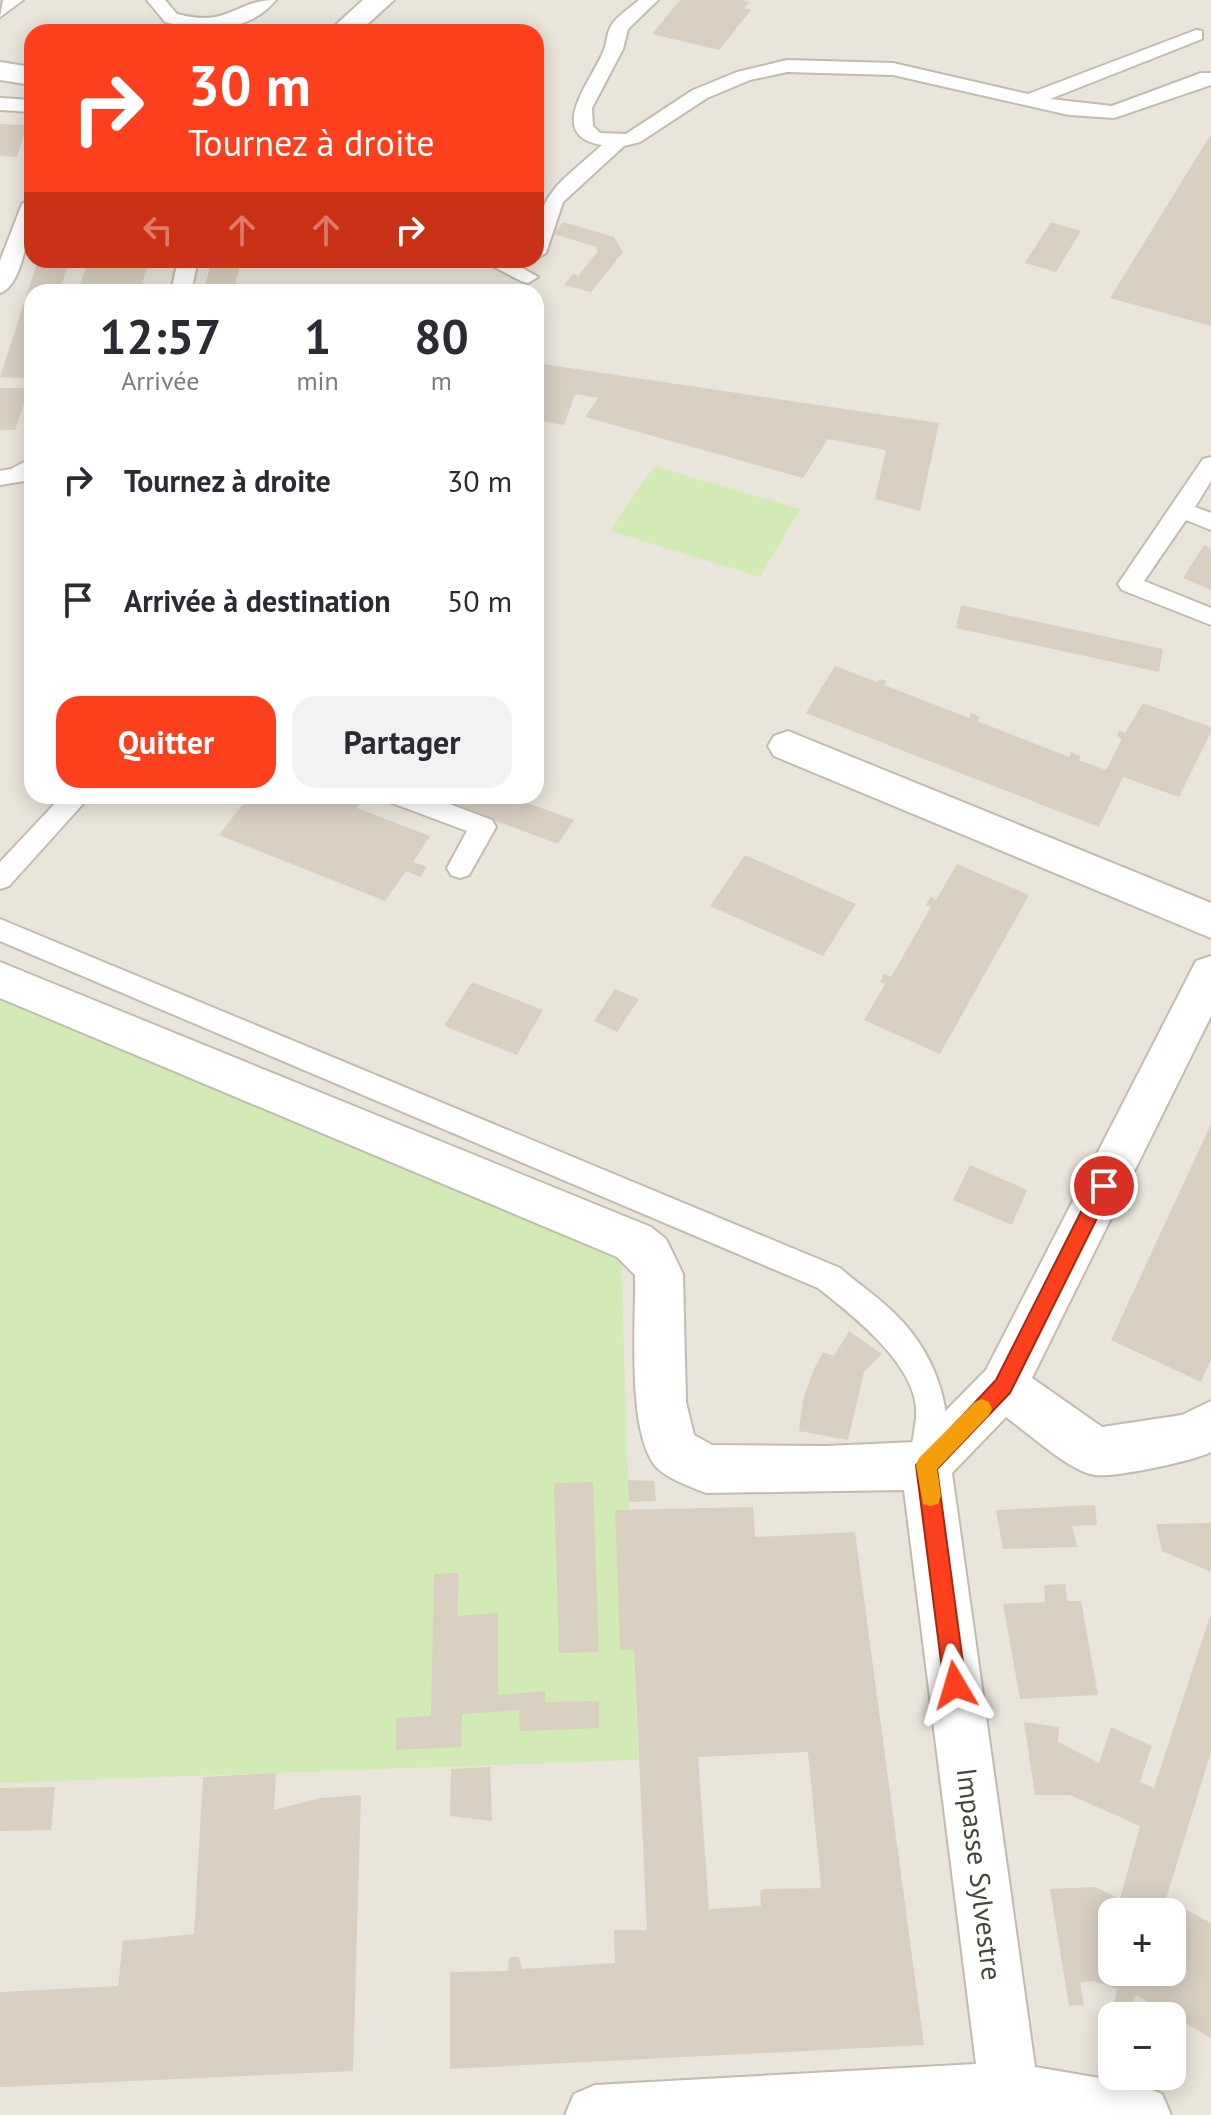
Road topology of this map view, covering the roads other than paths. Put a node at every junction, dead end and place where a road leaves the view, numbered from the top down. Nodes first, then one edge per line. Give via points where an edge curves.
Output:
1 (14, 0) edge
2 (156, 0) edge
3 (267, 0) edge
4 (380, 0) edge
5 (649, 0) edge
6 (0, 12) edge
7 (210, 24) edge
8 (222, 24) edge
9 (352, 24) edge
10 (1196, 35) dead end
11 (0, 71) edge
12 (24, 75) edge
13 (1211, 79) edge
14 (1030, 100) junction
15 (0, 104) edge
16 (24, 106) edge
17 (617, 142) junction
18 (24, 225) edge
19 (544, 229) edge
20 (510, 268) edge
21 (530, 276) edge
22 (0, 287) edge
23 (1211, 464) edge
24 (24, 471) edge
25 (0, 478) edge
26 (1181, 510) junction
27 (1211, 522) edge
28 (1211, 617) edge
29 (788, 746) dead end
30 (70, 804) edge
31 (422, 804) edge
32 (460, 868) dead end
33 (0, 879) edge
34 (1211, 921) edge
35 (0, 930) edge
36 (1211, 973) edge
37 (0, 979) edge
38 (1003, 1386) junction
39 (1211, 1424) edge
40 (926, 1465) junction
41 (1009, 2092) junction
42 (595, 2115) edge
43 (1141, 2115) edge

1 - 6 lane
2 - 7 lane via 171,18
3 - 8 lane via 239,21
4 - 9 street
5 - 17 lane via 619,27 614,49 583,108 584,127 594,138
10 - 14 lane
11 - 12 street
13 - 14 lane via 1114,112
14 - 17 lane via 893,69 787,66 700,94 633,138
15 - 16 lane
17 - 19 lane via 554,200
18 - 22 lane
20 - 21 lane
23 - 26 lane
24 - 25 lane
26 - 27 lane
26 - 28 lane via 1130,584
29 - 34 street
30 - 33 lane
31 - 32 lane via 483,827
35 - 40 lane via 829,1278 887,1326 912,1361 932,1405
36 - 38 street
37 - 40 street via 634,1242 649,1254 659,1274 661,1402 672,1449 706,1469
38 - 39 street via 1095,1452 1191,1437
38 - 40 street
40 - 41 street, Impasse Sylvestre
41 - 42 street
41 - 43 street

